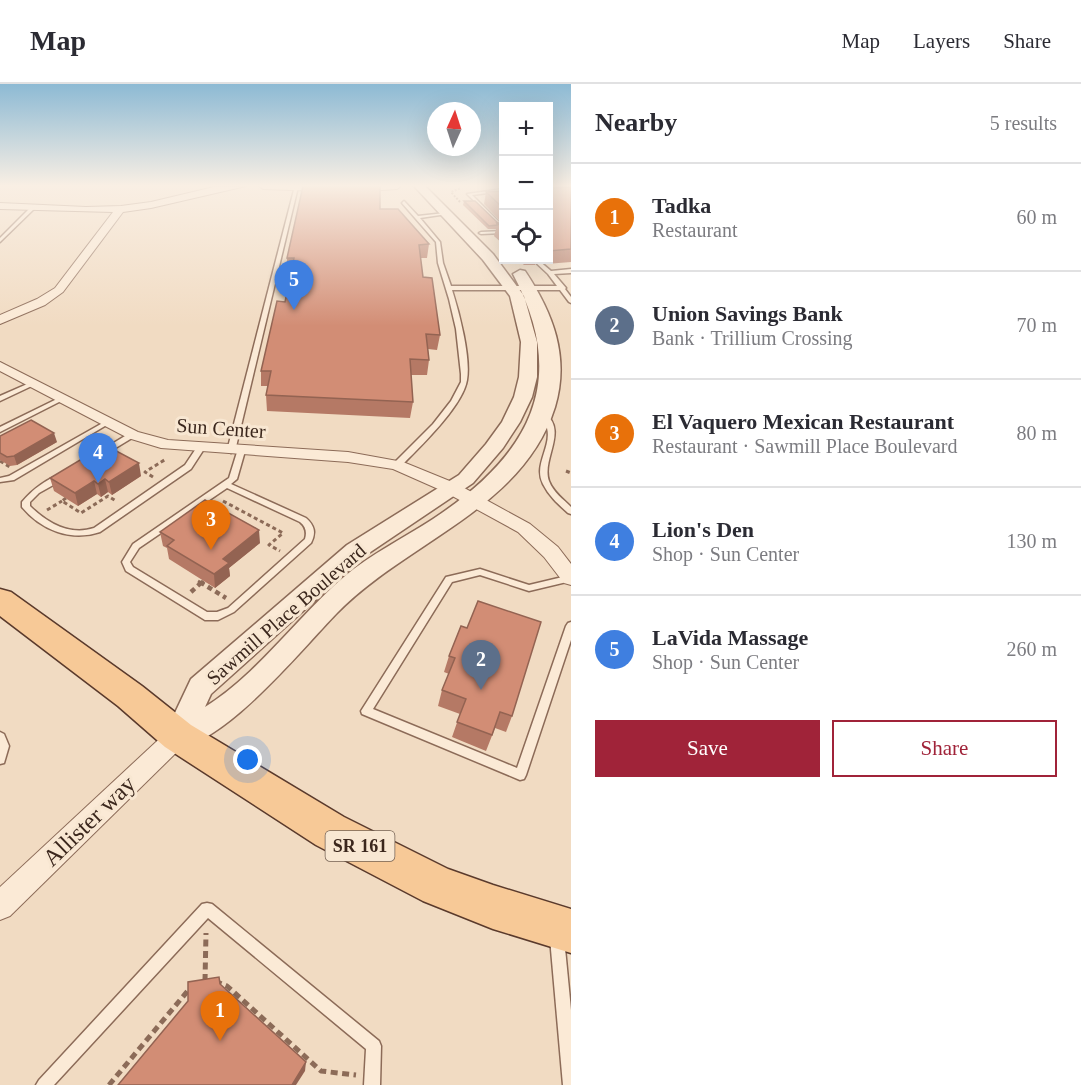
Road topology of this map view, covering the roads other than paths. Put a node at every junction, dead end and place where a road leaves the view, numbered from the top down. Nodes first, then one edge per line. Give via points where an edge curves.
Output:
1 (102, 233) edge
2 (286, 233) edge
3 (430, 233) edge
4 (464, 233) edge
5 (481, 233) edge
6 (499, 251) edge
7 (509, 264) edge
8 (540, 264) edge
9 (571, 271) edge
10 (550, 273) junction
11 (571, 285) edge
12 (562, 287) junction
13 (449, 288) junction
14 (522, 289) junction
15 (571, 301) edge
16 (0, 320) edge
17 (0, 366) edge
18 (34, 383) junction
19 (63, 398) junction
20 (0, 399) edge
21 (544, 415) junction
22 (108, 422) junction
23 (561, 428) dead end
24 (0, 430) edge
25 (133, 435) junction
26 (200, 449) junction
27 (236, 451) junction
28 (92, 459) edge
29 (397, 465) junction
30 (71, 471) edge
31 (551, 476) dead end
32 (0, 480) edge
33 (226, 484) junction
34 (462, 494) junction
35 (571, 511) edge
36 (571, 578) edge
37 (0, 600) edge
38 (571, 626) edge
39 (178, 736) junction
40 (0, 737) edge
41 (0, 759) edge
42 (0, 906) edge
43 (563, 929) edge
44 (372, 1081) edge
45 (44, 1085) edge
46 (571, 1085) edge

1 - 16 street via 60,290
2 - 27 lane
3 - 13 lane via 438,242 437,255
4 - 14 street, Sawmill Place Boulevard
5 - 6 street
7 - 14 street, Sawmill Place Boulevard
8 - 10 lane
9 - 10 lane
10 - 12 lane
11 - 12 lane
12 - 14 lane
12 - 15 lane
13 - 14 lane
13 - 29 lane via 458,321 463,386 422,442
14 - 21 street, Sawmill Place Boulevard via 541,309 552,343 554,378
14 - 34 street, Sawmill Place Boulevard via 529,342 523,397 494,448 466,479
17 - 18 street, Sun Center
18 - 19 street, Sun Center
18 - 20 lane
19 - 22 street, Sun Center
19 - 24 lane
21 - 23 lane
21 - 34 street, Sawmill Place Boulevard via 521,458
22 - 25 street, Sun Center
22 - 32 lane
25 - 26 street, Sun Center via 167,446
25 - 28 lane
26 - 27 street, Sun Center
26 - 30 lane via 188,467 97,530 82,535 66,534 28,510 26,504 36,491
27 - 29 street, Sun Center via 348,457
27 - 33 lane via 235,477
29 - 34 street, Sun Center
31 - 35 lane via 549,487
33 - 33 lane via 136,546 126,562 129,569 186,606 211,617 231,610 311,534 303,520
34 - 36 street, Sun Center via 531,534
34 - 39 street, Sawmill Place Boulevard via 357,580 224,710
36 - 38 lane via 529,588 480,572 449,579 366,711 520,775
37 - 39 main road, SR 161
39 - 42 street, Allister way
39 - 43 main road, SR 161 via 330,831 438,886
40 - 41 lane via 4,746
43 - 46 lane
44 - 45 lane via 374,1046 207,909

